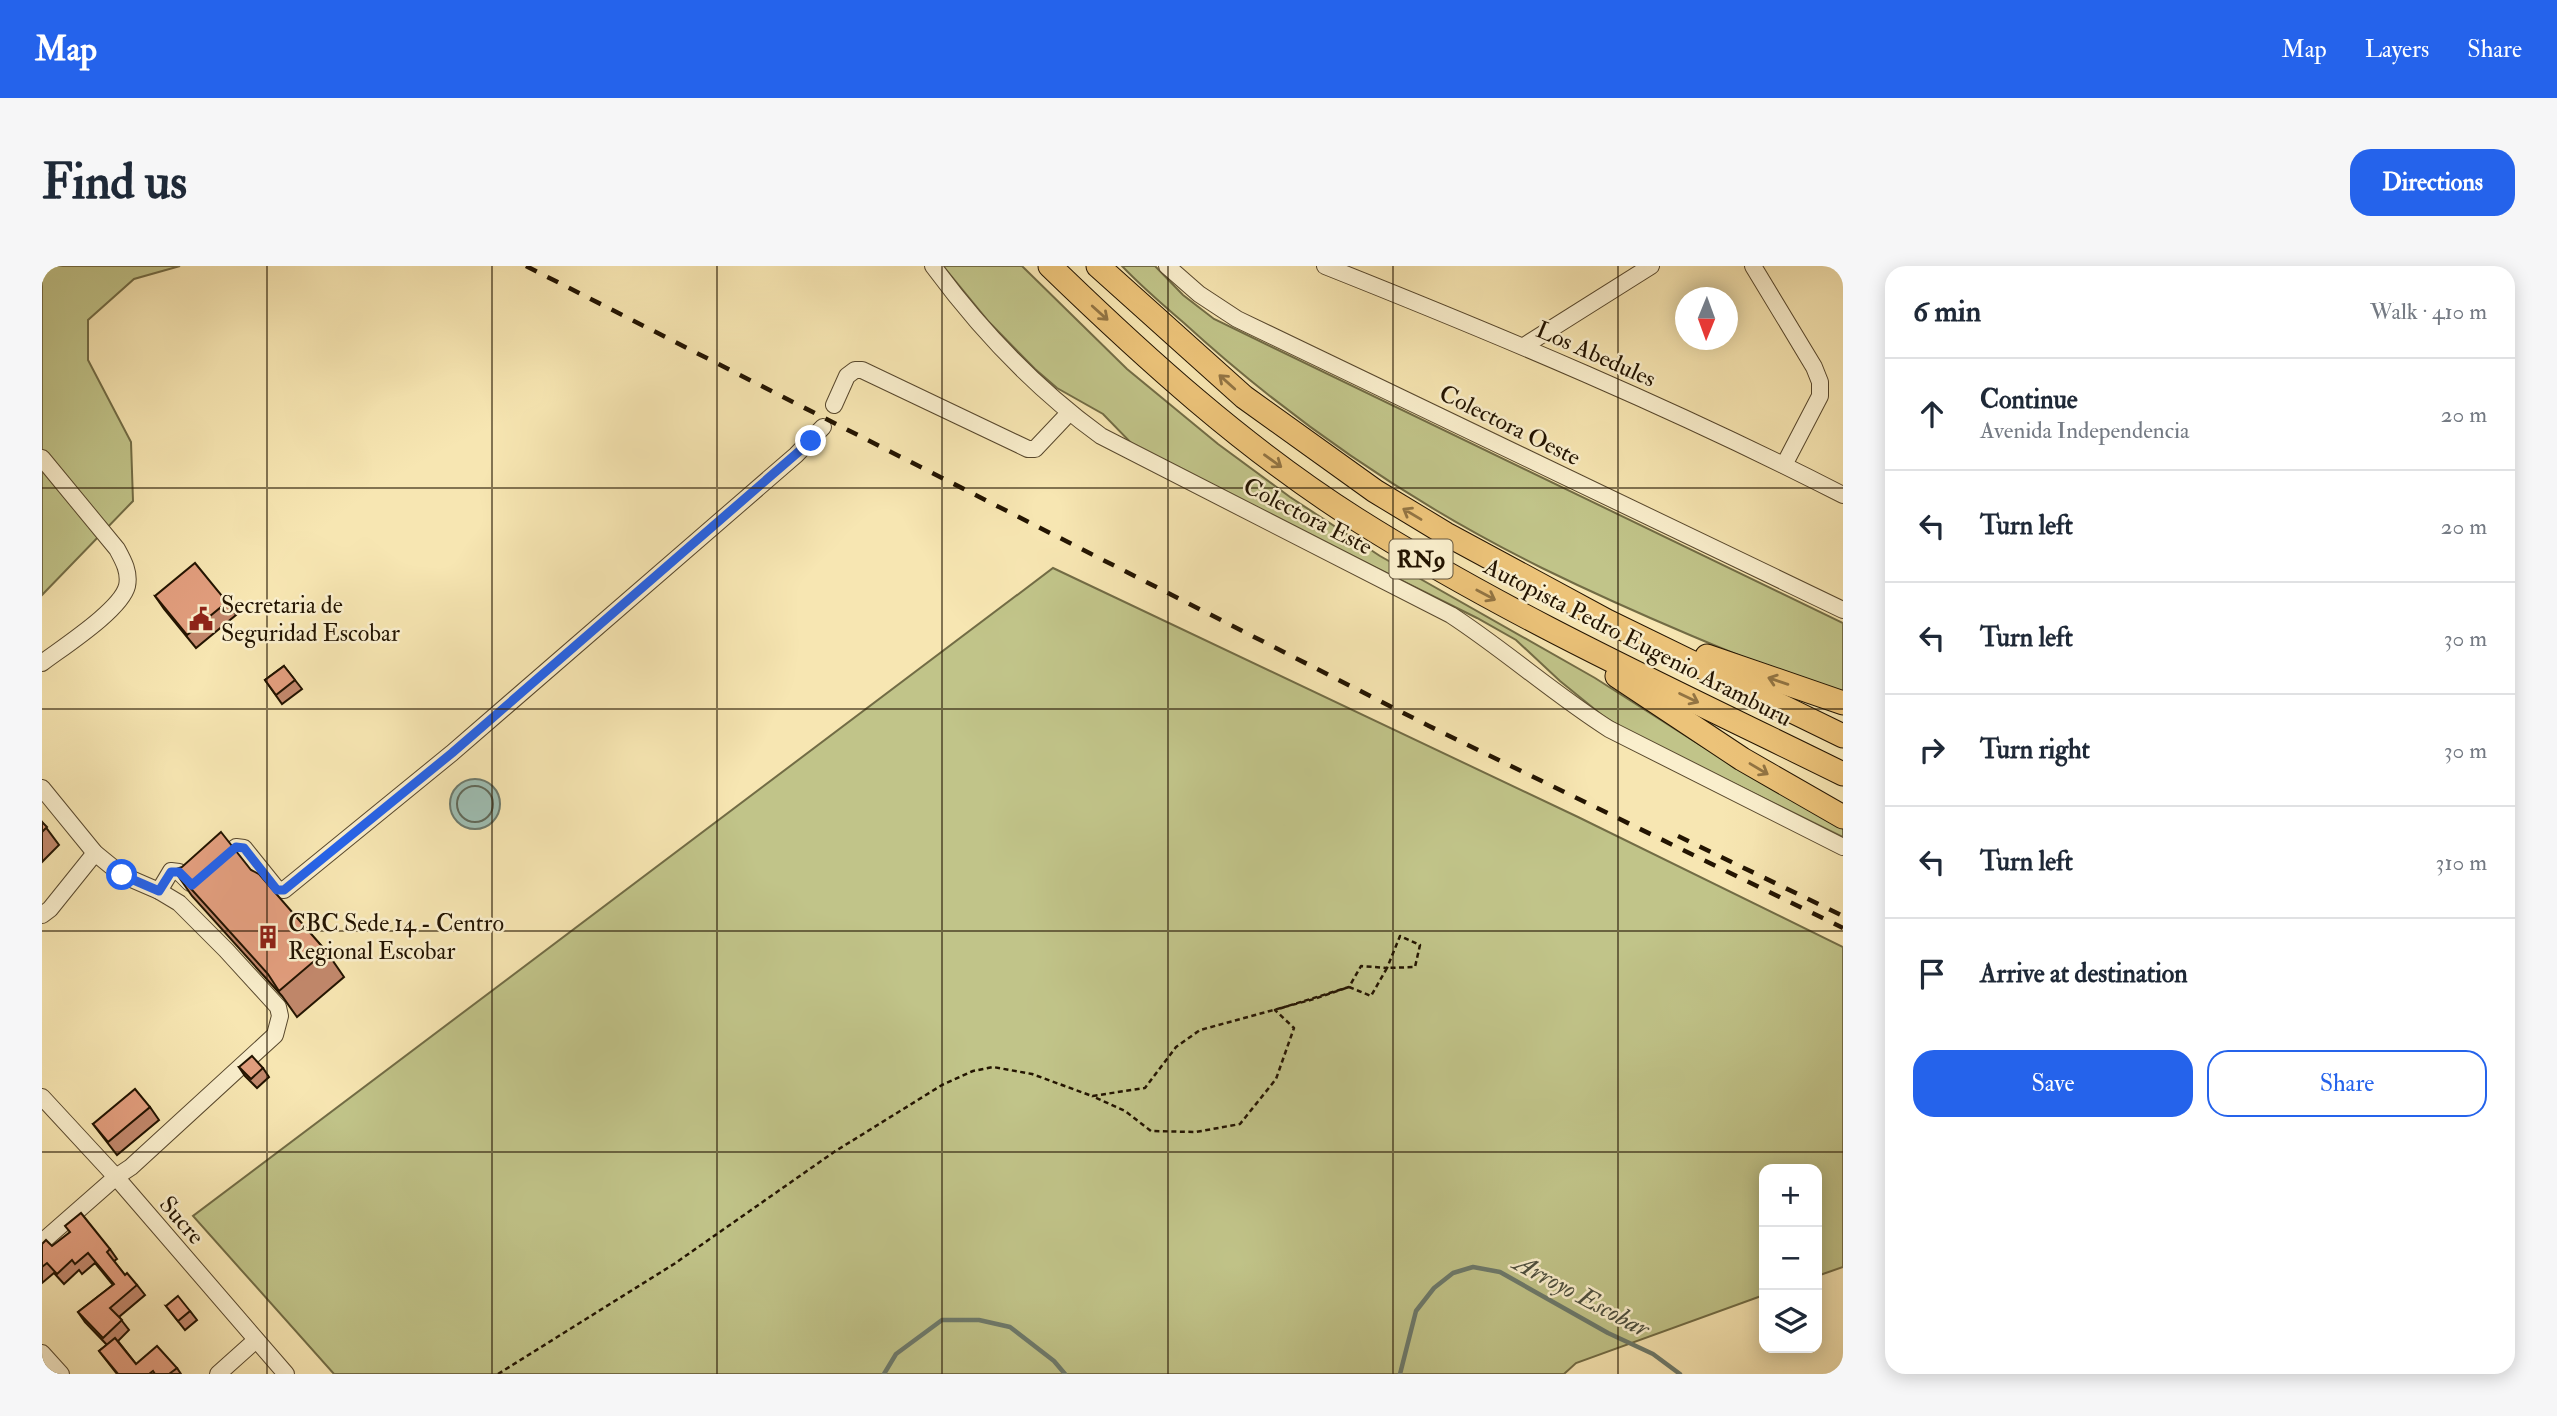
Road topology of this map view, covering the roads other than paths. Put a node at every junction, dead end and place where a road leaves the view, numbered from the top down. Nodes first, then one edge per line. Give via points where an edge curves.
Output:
1 (933, 266) edge
2 (1050, 266) edge
3 (1098, 266) edge
4 (1167, 266) edge
5 (1325, 266) edge
6 (1651, 266) edge
7 (1753, 266) edge
8 (1524, 346) junction
9 (834, 405) dead end
10 (1069, 413) junction
11 (823, 427) dead end
12 (42, 458) edge
13 (1784, 465) junction
14 (1843, 495) edge
15 (1843, 610) edge
16 (1607, 621) junction
17 (1539, 624) junction
18 (42, 663) edge
19 (1843, 703) edge
20 (1843, 736) edge
21 (1843, 774) edge
22 (42, 788) edge
23 (1843, 817) edge
24 (1843, 847) edge
25 (95, 853) junction
26 (159, 891) junction
27 (42, 915) edge
28 (42, 1097) edge
29 (116, 1177) junction
30 (42, 1242) edge
31 (256, 1340) junction
32 (42, 1353) edge
33 (61, 1374) edge
34 (218, 1374) edge
35 (286, 1374) edge

1 - 10 street, Colectora Este via 1006,354
2 -> 17 highway, Autopista Pedro Eugenio Aramburu / RN9 via 1172,379 1274,462 1446,574
16 -> 3 highway, Autopista Pedro Eugenio Aramburu / RN9 via 1375,491 1244,397
4 - 15 street, Colectora Oeste via 1237,319
5 - 8 street, Los Abedules
6 - 8 street
7 - 13 street via 1820,382 1820,396
8 - 13 street, Los Abedules
9 - 10 street via 847,376 862,370 1028,449 1035,449
10 - 24 street, Colectora Este via 1136,456 1451,615 1609,729
11 - 26 street via 452,753 284,890 277,890 244,848 236,847 192,885 179,872 171,872
12 - 18 street via 117,549 127,577 116,606
13 - 14 street, Los Abedules
19 -> 16 highway
16 - 20 highway, Autopista Pedro Eugenio Aramburu / RN9
17 -> 21 highway, Autopista Pedro Eugenio Aramburu / RN9
17 -> 23 highway via 1742,759
22 - 25 street
25 - 26 street via 122,875
25 - 27 street
26 - 29 street via 179,903 226,950 281,1016 275,1035
28 - 29 street, Sucre
29 - 30 street
29 - 31 street, Sucre
31 - 34 street
31 - 35 street, Sucre
32 - 33 street

